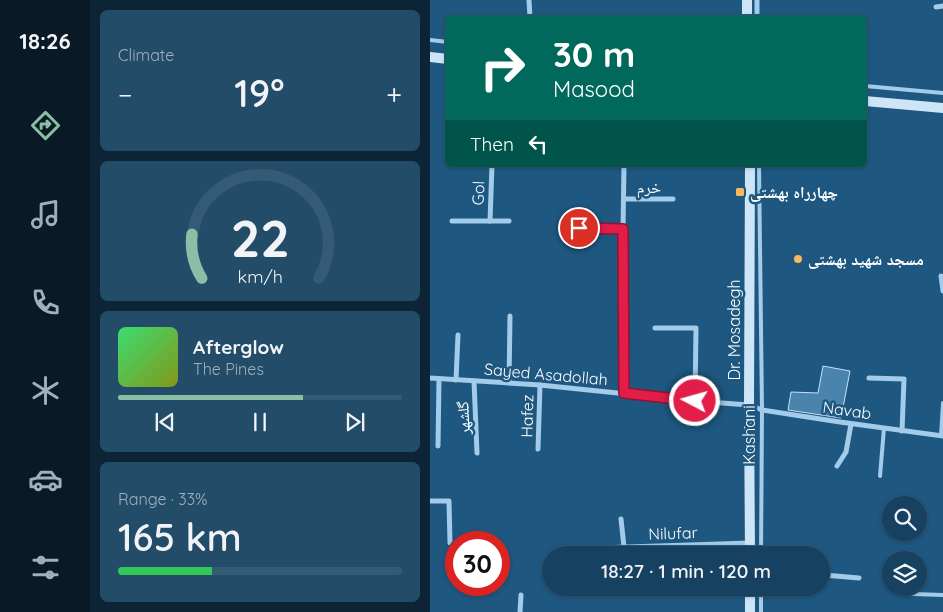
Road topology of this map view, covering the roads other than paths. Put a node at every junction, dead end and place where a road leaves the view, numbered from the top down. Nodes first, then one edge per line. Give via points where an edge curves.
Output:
1 (529, 0) edge
2 (747, 0) edge
3 (757, 0) edge
4 (943, 6) edge
5 (936, 7) dead end
6 (530, 15) edge
7 (747, 15) edge
8 (757, 15) edge
9 (430, 40) edge
10 (445, 42) edge
11 (430, 57) edge
12 (445, 59) edge
13 (867, 86) edge
14 (943, 93) edge
15 (867, 101) edge
16 (943, 108) edge
17 (492, 167) edge
18 (624, 167) edge
19 (750, 167) edge
20 (759, 167) edge
21 (624, 199) junction
22 (673, 199) dead end
23 (452, 221) dead end
24 (509, 221) dead end
25 (490, 222) junction
26 (579, 228) dead end
27 (623, 229) junction
28 (943, 276) edge
29 (943, 291) edge
30 (510, 316) dead end
31 (655, 328) dead end
32 (458, 335) dead end
33 (430, 378) edge
34 (869, 378) dead end
35 (439, 379) junction
36 (456, 380) junction
37 (474, 381) junction
38 (509, 383) junction
39 (540, 384) junction
40 (624, 393) junction
41 (695, 401) junction
42 (943, 403) edge
43 (749, 405) junction
44 (762, 410) junction
45 (851, 424) junction
46 (884, 428) junction
47 (902, 431) junction
48 (942, 436) edge
49 (438, 446) dead end
50 (538, 449) dead end
51 (477, 453) dead end
52 (837, 466) dead end
53 (880, 476) dead end
54 (430, 501) edge
55 (621, 519) dead end
56 (450, 531) edge
57 (750, 543) joint
58 (624, 546) edge
59 (656, 546) edge
60 (761, 546) edge
61 (830, 576) edge
62 (859, 578) dead end
63 (927, 594) edge
64 (521, 595) dead end
65 (943, 595) edge
66 (750, 596) edge
67 (761, 596) edge
68 (520, 612) edge
69 (750, 612) edge
70 (761, 612) edge

1 - 6 street
2 - 7 main road
3 - 8 street
4 - 5 street
9 - 10 lane
11 - 12 main road
13 - 14 lane
15 - 16 main road
17 - 25 street, Gol
18 - 21 street
19 - 43 main road, Dr. Mosadegh
20 - 44 lane, Kashani
21 - 22 street, خرم
21 - 27 street
23 - 25 street, Gol
24 - 25 street, Gol
26 - 27 street
27 - 40 street
28 - 29 street
30 - 38 street
31 - 41 street via 696,328
32 - 36 street
33 - 35 street, Sayed Asadollah
34 - 47 street via 904,379
35 - 36 street, Sayed Asadollah
35 - 49 street
36 - 37 street, Sayed Asadollah
37 - 38 street, Sayed Asadollah
37 - 51 street, گلشهر
38 - 39 street, Sayed Asadollah
39 - 40 street, Sayed Asadollah
39 - 50 street, Hafez
40 - 41 street, Sayed Asadollah
41 - 43 street, Sayed Asadollah
42 - 48 lane
43 - 44 street, Navab
43 - 57 main road, Dr. Mosadegh
44 - 45 street, Navab
44 - 60 lane, Kashani
45 - 46 street, Navab
45 - 52 street via 846,452
46 - 47 street, Navab
46 - 53 lane
47 - 48 street, Navab
54 - 56 street via 449,502
55 - 58 street
57 - 59 street, Nilufar
61 - 62 street
63 - 65 lane
64 - 68 street
66 - 69 main road
67 - 70 lane

